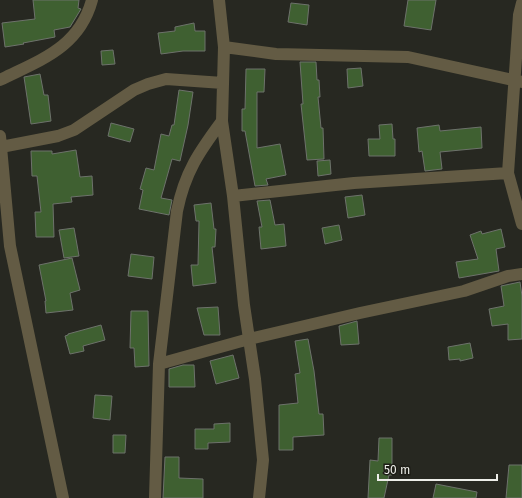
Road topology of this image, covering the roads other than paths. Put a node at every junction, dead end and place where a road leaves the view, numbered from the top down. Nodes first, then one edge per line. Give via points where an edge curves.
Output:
1 (92, 0) edge
2 (219, 0) edge
3 (522, 3) edge
4 (224, 47) junction
5 (0, 80) edge
6 (518, 81) edge
7 (223, 83) junction
8 (222, 121) junction
9 (0, 142) edge
10 (508, 173) junction
11 (233, 196) junction
12 (522, 224) edge
13 (522, 274) edge
14 (249, 339) junction
15 (159, 364) junction
16 (63, 498) edge
17 (155, 498) edge
18 (259, 498) edge

1 - 5 street via 89,12 79,30 54,54
2 - 4 street
3 - 6 street via 519,15
4 - 6 street via 276,54 408,57
4 - 7 street
6 - 10 street
7 - 8 street
7 - 9 street via 166,79 134,90 74,130 58,136
8 - 11 street
8 - 15 street via 194,161 176,211
9 - 16 street via 10,246
10 - 11 street via 354,183
10 - 12 street
11 - 14 street
13 - 14 street via 508,276 464,291
14 - 15 street
14 - 18 street via 263,460
15 - 17 street

